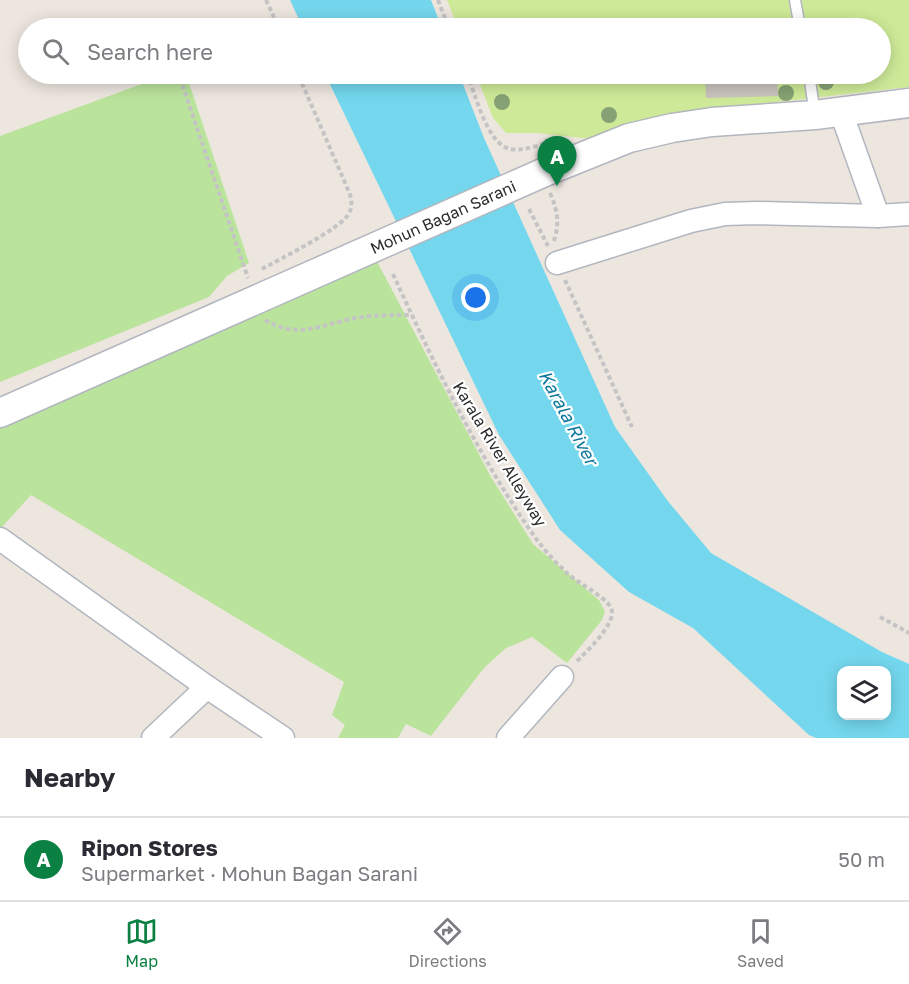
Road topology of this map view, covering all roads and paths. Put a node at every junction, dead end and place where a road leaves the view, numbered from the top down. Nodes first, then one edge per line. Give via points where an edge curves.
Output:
1 (266, 0) edge
2 (438, 0) edge
3 (795, 0) edge
4 (274, 18) edge
5 (445, 18) edge
6 (798, 18) edge
7 (182, 84) edge
8 (302, 84) edge
9 (471, 84) edge
10 (813, 84) edge
11 (909, 103) edge
12 (828, 114) junction
13 (565, 141) dead end
14 (536, 176) junction
15 (529, 209) dead end
16 (909, 214) edge
17 (878, 216) junction
18 (554, 256) junction
19 (393, 274) dead end
20 (240, 298) junction
21 (412, 315) junction
22 (0, 413) edge
23 (632, 427) dead end
24 (0, 539) edge
25 (879, 617) dead end
26 (909, 633) edge
27 (562, 677) joint
28 (207, 687) junction
29 (153, 738) edge
30 (283, 738) edge
31 (508, 738) edge

1 - 4 path
2 - 5 path
3 - 6 lane
7 - 20 path
8 - 20 path via 342,174 351,206 337,225
9 - 13 path via 490,133 503,146 517,149
10 - 12 lane
11 - 12 street, Mohun Bagan Sarani
12 - 14 street, Mohun Bagan Sarani via 672,128 629,138
12 - 17 street
14 - 18 path via 553,199 558,215
14 - 20 street, Mohun Bagan Sarani via 380,244
15 - 18 path
16 - 17 street
17 - 18 street via 725,214
18 - 23 path
19 - 21 path, Karala River Alleyway
20 - 21 path via 270,324 295,331 366,317
20 - 22 street, Mohun Bagan Sarani
21 - 27 path, Karala River Alleyway via 462,417 512,503 568,574 612,610 598,638
24 - 28 street
25 - 26 path
27 - 31 street
28 - 29 street
28 - 30 street

